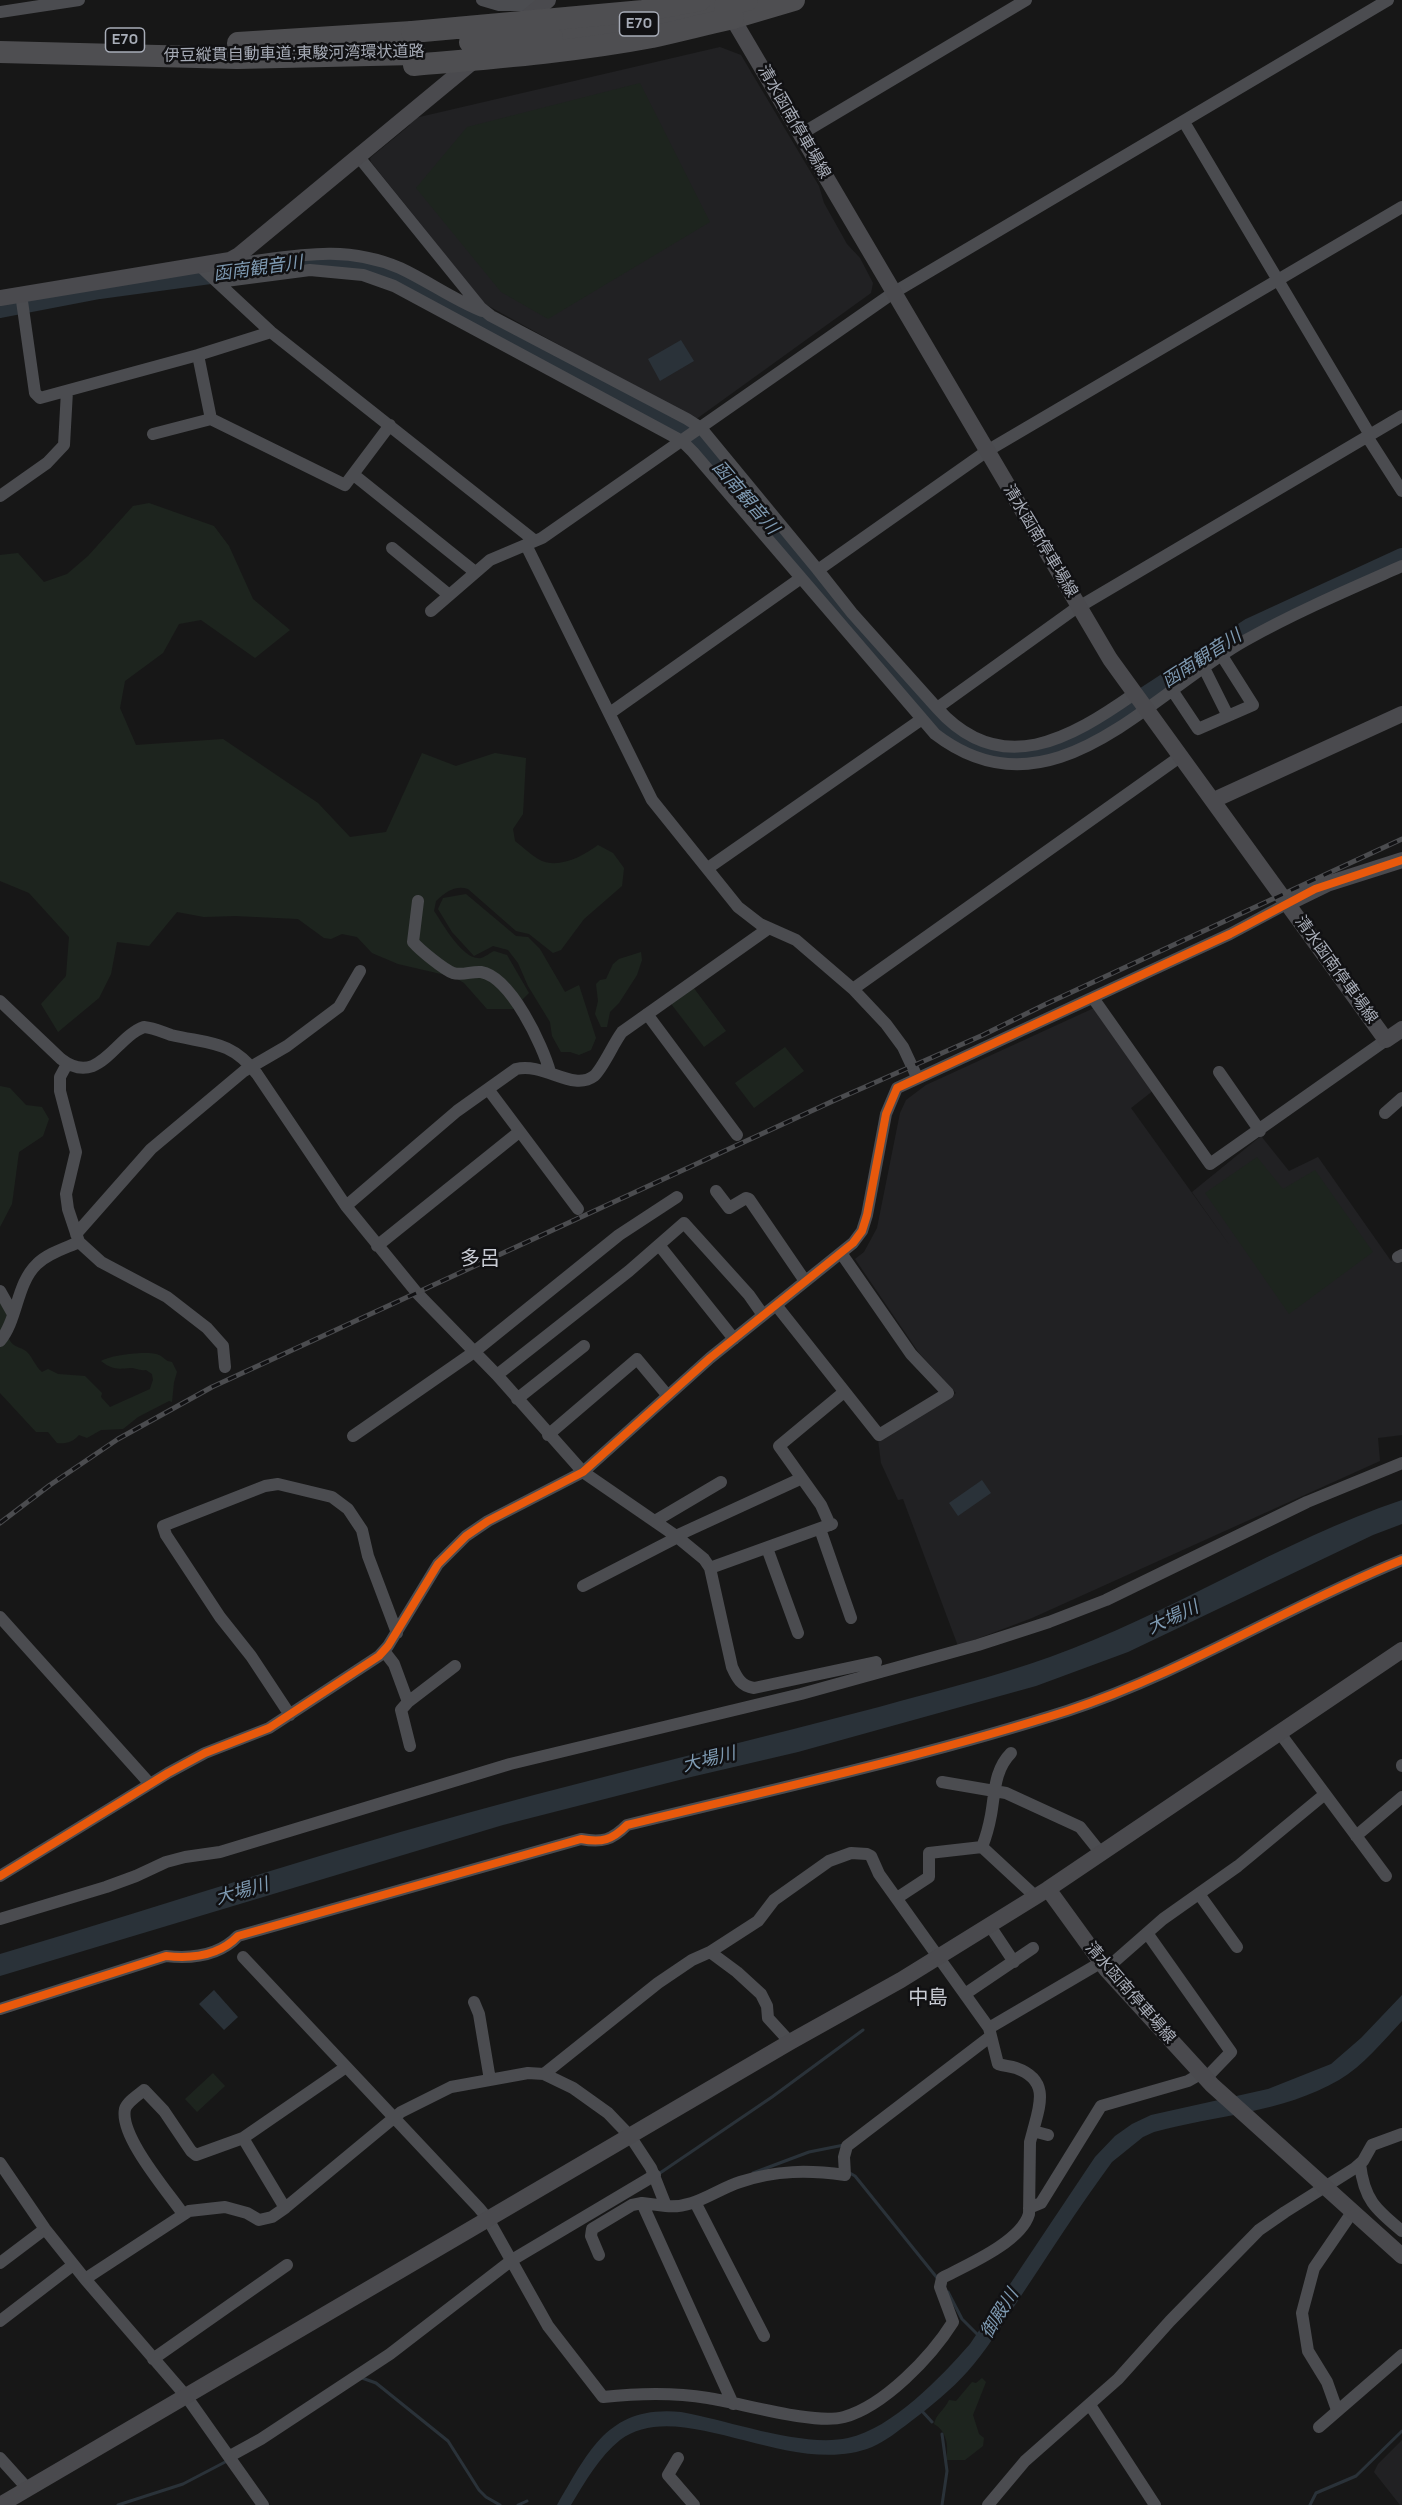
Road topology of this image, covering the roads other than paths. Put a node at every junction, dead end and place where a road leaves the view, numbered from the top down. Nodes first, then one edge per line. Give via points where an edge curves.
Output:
1 (79, 0) edge
2 (482, 0) edge
3 (700, 0) edge
4 (747, 0) edge
5 (794, 0) edge
6 (1026, 0) edge
7 (1388, 0) edge
8 (545, 2) edge
9 (728, 9) edge
10 (0, 12) edge
11 (7, 45) edge
12 (414, 49) junction
13 (237, 50) junction
14 (1184, 122) junction
15 (801, 134) junction
16 (358, 156) junction
17 (1402, 207) edge
18 (230, 260) junction
19 (200, 266) junction
20 (1278, 280) junction
21 (218, 282) junction
22 (893, 293) junction
23 (21, 294) junction
24 (0, 298) edge
25 (486, 312) junction
26 (271, 332) junction
27 (198, 355) junction
28 (66, 391) junction
29 (1402, 416) edge
30 (211, 418) junction
31 (390, 425) junction
32 (701, 428) junction
33 (153, 434) dead end
34 (1369, 436) junction
35 (682, 441) junction
36 (987, 451) junction
37 (354, 475) junction
38 (1402, 491) edge
39 (0, 496) edge
40 (530, 543) junction
41 (392, 548) dead end
42 (1402, 566) edge
43 (818, 570) junction
44 (475, 572) junction
45 (801, 578) junction
46 (449, 594) junction
47 (1080, 608) junction
48 (431, 611) dead end
49 (1222, 656) junction
50 (1204, 668) junction
51 (896, 674) junction
52 (1172, 690) junction
53 (910, 691) junction
54 (1139, 701) junction
55 (937, 708) junction
56 (610, 713) junction
57 (1402, 714) edge
58 (1228, 716) junction
59 (922, 718) junction
60 (1070, 744) junction
61 (1181, 756) junction
62 (1214, 800) junction
63 (1402, 860) edge
64 (708, 868) junction
65 (418, 901) dead end
66 (1288, 903) junction
67 (769, 928) junction
68 (360, 971) dead end
69 (853, 989) junction
70 (1093, 998) junction
71 (0, 1001) edge
72 (647, 1014) junction
73 (1402, 1029) edge
74 (1386, 1040) junction
75 (67, 1064) junction
76 (252, 1067) junction
77 (550, 1072) junction
78 (1218, 1072) dead end
79 (917, 1077) junction
80 (488, 1089) junction
81 (1402, 1098) edge
82 (1385, 1113) dead end
83 (1260, 1131) junction
84 (519, 1132) junction
85 (737, 1135) dead end
86 (716, 1191) dead end
87 (677, 1197) dead end
88 (346, 1206) junction
89 (578, 1209) dead end
90 (78, 1238) junction
91 (658, 1245) junction
92 (377, 1246) junction
93 (841, 1253) junction
94 (805, 1281) junction
95 (0, 1291) edge
96 (776, 1305) junction
97 (13, 1314) junction
98 (763, 1316) junction
99 (734, 1339) junction
100 (0, 1341) edge
101 (584, 1346) dead end
102 (474, 1352) junction
103 (225, 1366) dead end
104 (497, 1376) junction
105 (844, 1392) junction
106 (668, 1396) junction
107 (517, 1399) junction
108 (548, 1434) junction
109 (353, 1436) dead end
110 (1402, 1463) edge
111 (583, 1472) junction
112 (801, 1479) junction
113 (721, 1482) dead end
114 (655, 1521) junction
115 (827, 1526) junction
116 (677, 1536) junction
117 (767, 1548) junction
118 (1402, 1560) edge
119 (710, 1568) junction
120 (583, 1586) dead end
121 (0, 1617) edge
122 (851, 1618) dead end
123 (397, 1633) junction
124 (798, 1633) dead end
125 (1402, 1650) edge
126 (384, 1651) junction
127 (876, 1662) dead end
128 (455, 1666) dead end
129 (798, 1679) junction
130 (801, 1694) junction
131 (408, 1702) junction
132 (290, 1715) junction
133 (1279, 1732) junction
134 (410, 1746) dead end
135 (1011, 1753) dead end
136 (942, 1782) dead end
137 (150, 1784) junction
138 (995, 1791) junction
139 (1325, 1794) junction
140 (1402, 1797) edge
141 (1356, 1836) junction
142 (982, 1847) junction
143 (1100, 1852) junction
144 (0, 1876) edge
145 (1386, 1876) dead end
146 (1042, 1893) junction
147 (1199, 1893) junction
148 (897, 1898) junction
149 (0, 1919) edge
150 (990, 1926) junction
151 (1147, 1933) junction
152 (1237, 1947) dead end
153 (1033, 1948) dead end
154 (710, 1952) junction
155 (243, 1957) dead end
156 (937, 1958) junction
157 (1014, 1962) junction
158 (1103, 1966) junction
159 (964, 1994) junction
160 (474, 2002) dead end
161 (0, 2009) edge
162 (990, 2032) junction
163 (790, 2042) junction
164 (346, 2067) junction
165 (544, 2074) junction
166 (1207, 2079) junction
167 (490, 2080) junction
168 (394, 2117) junction
169 (1033, 2131) junction
170 (1402, 2134) edge
171 (1048, 2135) dead end
172 (630, 2136) junction
173 (243, 2138) junction
174 (0, 2163) edge
175 (1360, 2164) junction
176 (655, 2175) junction
177 (1327, 2187) junction
178 (631, 2199) junction
179 (695, 2202) junction
180 (666, 2206) junction
181 (285, 2208) junction
182 (1029, 2208) junction
183 (1353, 2211) junction
184 (183, 2214) junction
185 (488, 2219) junction
186 (45, 2229) junction
187 (1402, 2231) edge
188 (599, 2255) dead end
189 (1402, 2256) edge
190 (512, 2260) junction
191 (0, 2263) edge
192 (73, 2265) junction
193 (287, 2265) dead end
194 (84, 2279) junction
195 (0, 2321) edge
196 (764, 2336) dead end
197 (1402, 2355) edge
198 (153, 2360) junction
199 (186, 2396) junction
200 (733, 2404) junction
201 (1090, 2405) junction
202 (1337, 2410) junction
203 (1319, 2427) dead end
204 (230, 2456) junction
205 (0, 2458) edge
206 (678, 2458) dead end
207 (27, 2488) junction
208 (0, 2505) edge
209 (263, 2505) edge
210 (694, 2505) edge
211 (988, 2505) edge
212 (1155, 2505) edge

1 - 10 street
2 - 8 street via 499,5
3 - 12 highway, bridge
4 - 12 highway, 伊豆縦貫自動車道;東駿河湾環状道路 / E70, bridge via 630,26 552,38
5 - 9 highway
6 - 15 street
7 - 14 street
8 - 16 street
9 - 12 highway, bridge via 652,37 593,47 517,56
9 - 15 street, 清水函南停車場線
11 - 13 highway, 伊豆縦貫自動車道;東駿河湾環状道路 / E70
12 - 13 highway
12 - 13 highway via 381,65
14 - 20 street
14 - 22 street
15 - 22 street, 清水函南停車場線
16 - 18 street
16 - 25 street
17 - 20 street
18 - 19 street
18 - 25 street via 233,264 319,252 361,256 399,267
19 - 21 street
19 - 23 street
20 - 34 street
20 - 36 street
21 - 26 street
21 - 35 street via 310,270 363,276 394,286
22 - 32 street
22 - 36 street, 清水函南停車場線
23 - 24 street
23 - 28 street via 35,393 40,398
25 - 32 street
26 - 27 street
26 - 31 street
27 - 28 street
27 - 30 street
28 - 39 street via 64,445 47,464
29 - 34 street
30 - 33 street
30 - 37 street via 345,485
31 - 37 street
31 - 40 street
32 - 35 street
32 - 43 street
34 - 38 street
34 - 47 street
35 - 40 street
35 - 45 street
36 - 43 street
36 - 47 street, 清水函南停車場線
37 - 44 street
40 - 44 street via 500,555
40 - 56 street
41 - 46 street
42 - 49 street via 1280,622
43 - 51 street
44 - 46 street
45 - 51 street
45 - 56 street
46 - 48 street
47 - 54 street, 清水函南停車場線
47 - 55 street
49 - 50 street
49 - 58 street via 1253,705
50 - 52 street
50 - 58 street
51 - 53 street
51 - 53 street
52 - 54 street
52 - 58 street via 1198,729
53 - 55 street
53 - 59 street
54 - 60 street
54 - 60 street
54 - 61 street, 清水函南停車場線
55 - 60 street via 975,738 1000,745
56 - 64 street via 652,800
57 - 62 street
59 - 60 street via 935,734 956,748 1007,764 1048,762
59 - 64 street
61 - 62 street, 清水函南停車場線
61 - 69 street
62 - 66 street, 清水函南停車場線
63 - 66 street via 1327,884
64 - 67 street via 738,907
65 - 77 street via 413,942 453,973 482,972 498,981 535,1030
66 - 70 street
66 - 74 street, 清水函南停車場線
67 - 69 street via 796,940
67 - 72 street
68 - 76 street via 339,1007
69 - 79 street via 903,1047
70 - 79 street
70 - 83 street via 1210,1164
71 - 75 street
72 - 77 street via 622,1032 594,1076 573,1082
72 - 85 street
73 - 74 street, 清水函南停車場線
74 - 83 street
75 - 76 street via 88,1067 99,1063 144,1027 218,1043
75 - 90 street via 60,1077 60,1091 76,1152 66,1194
76 - 88 street
76 - 90 street via 151,1149
77 - 80 street via 528,1066 516,1069
78 - 83 street
79 - 93 street via 897,1088 886,1114 862,1231
80 - 84 street
80 - 88 street
81 - 82 street
84 - 89 street
84 - 92 street
86 - 94 street via 729,1208 749,1199
87 - 102 street via 619,1235
88 - 92 street
90 - 97 street via 36,1265
90 - 103 street via 101,1262 167,1297 207,1329 223,1346
91 - 98 street via 684,1224 749,1295
91 - 99 street
91 - 104 street
92 - 102 street
93 - 94 street
93 - 105 street via 911,1354 948,1393 879,1435
94 - 96 street
95 - 97 street
96 - 98 street
96 - 105 street
97 - 100 street
98 - 99 street
99 - 106 street
101 - 107 street
102 - 104 street
102 - 109 street
104 - 107 street
105 - 112 street via 778,1446
106 - 108 street via 637,1359
106 - 111 street
107 - 108 street
108 - 111 street
110 - 130 street via 1307,1502 1106,1600 1049,1622
111 - 114 street
111 - 123 street via 466,1536 438,1564
112 - 115 street via 821,1505
112 - 116 street
113 - 114 street
114 - 116 street
115 - 117 street
115 - 122 street
116 - 119 street
116 - 120 street
117 - 119 street
117 - 124 street
118 - 161 street via 1313,1598 1165,1672 1068,1711 627,1825 614,1838 599,1842 581,1839 238,1936 226,1949 189,1959 166,1956
119 - 129 street via 736,1677 745,1687 754,1688
121 - 137 street
123 - 126 street
123 - 132 street via 360,1526 348,1509 332,1497 278,1484 266,1486 163,1526 209,1601
125 - 133 street
126 - 131 street via 394,1664
126 - 132 street
127 - 129 street
128 - 131 street
129 - 130 street
130 - 149 street via 510,1764 220,1852 166,1862 106,1887
131 - 134 street via 401,1710
132 - 137 street
133 - 139 street
133 - 143 street
135 - 138 street via 1003,1761
136 - 138 street
137 - 144 street
138 - 142 street
138 - 143 street via 1080,1827
139 - 141 street
139 - 147 street
140 - 141 street
141 - 145 street
142 - 146 street
142 - 148 street via 930,1853 929,1877
143 - 146 street
146 - 150 street
146 - 158 street, 清水函南停車場線
147 - 151 street
147 - 152 street
148 - 154 street via 871,1856 851,1853 822,1865 774,1900 758,1921
148 - 156 street
150 - 156 street
150 - 157 street
151 - 158 street
151 - 166 street via 1231,2052
153 - 157 street
154 - 163 street via 761,1994 768,2018
154 - 165 street via 658,1983
155 - 164 street
156 - 159 street
156 - 163 street
157 - 159 street
158 - 162 street
158 - 166 street, 清水函南停車場線
159 - 162 street
160 - 167 street
162 - 169 street via 998,2064 1026,2073 1036,2082 1041,2097
162 - 179 street via 848,2145 845,2175 802,2170 774,2175 740,2182
163 - 172 street
164 - 168 street
164 - 173 street
165 - 167 street
165 - 172 street via 591,2100
166 - 177 street, 清水函南停車場線
166 - 182 street via 1188,2080 1101,2106 1041,2203
167 - 168 street via 451,2087
168 - 181 street
168 - 185 street
169 - 171 street
169 - 182 street
170 - 175 street via 1372,2145
172 - 176 street
172 - 185 street
173 - 181 street
173 - 184 street via 196,2155 144,2090 128,2104 124,2114 129,2134
174 - 186 street
175 - 177 street
175 - 187 street via 1365,2191 1383,2215
176 - 178 street
176 - 180 street
177 - 183 street, 清水函南停車場線
177 - 201 street via 1259,2230
178 - 180 street
178 - 188 street via 592,2229
178 - 190 street
178 - 200 street
179 - 180 street
179 - 196 street
181 - 184 street via 265,2220 225,2207
182 - 200 street via 1027,2221 1015,2235 942,2278 940,2287 952,2322 927,2355 881,2398 860,2411 837,2418
183 - 189 street, 清水函南停車場線
183 - 202 street via 1314,2268 1302,2313 1308,2351 1328,2382
184 - 194 street
185 - 190 street
185 - 199 street
186 - 191 street
186 - 192 street
190 - 200 street via 548,2326 603,2397 679,2394
190 - 204 street via 390,2354
192 - 194 street
192 - 195 street
193 - 198 street
194 - 198 street
197 - 202 street
198 - 199 street
199 - 204 street
199 - 207 street
201 - 211 street via 1025,2462
201 - 212 street
202 - 203 street
204 - 209 street
205 - 207 street
206 - 210 street via 668,2475
207 - 208 street

